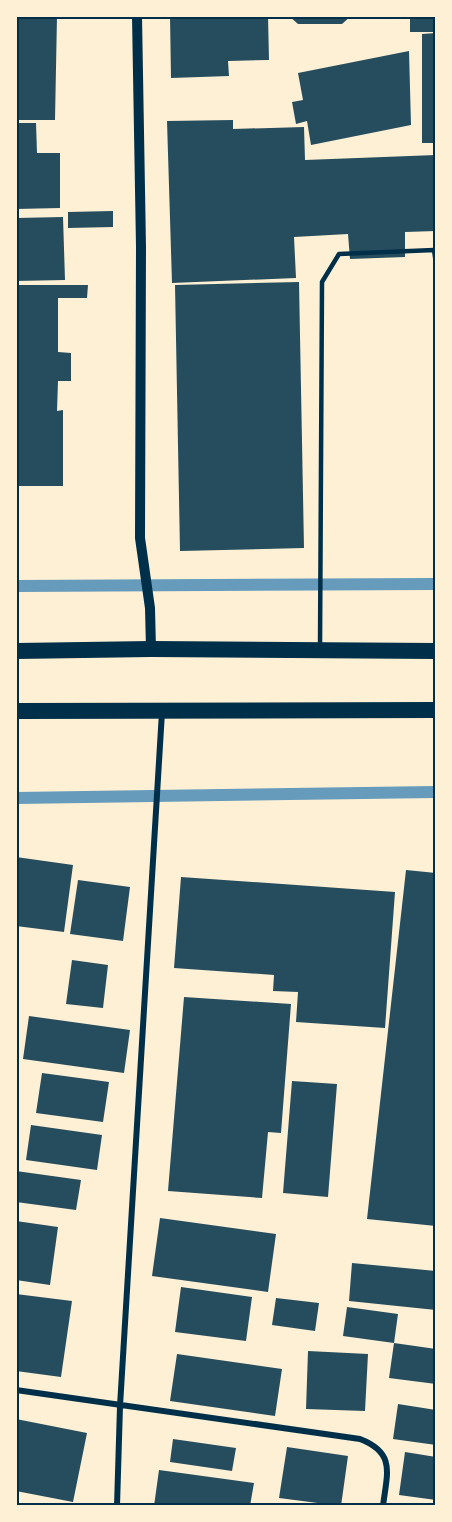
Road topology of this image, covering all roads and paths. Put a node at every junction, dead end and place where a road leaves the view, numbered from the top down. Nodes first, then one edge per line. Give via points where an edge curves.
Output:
1 (137, 16) edge
2 (435, 264) edge
3 (151, 649) junction
4 (320, 650) junction
5 (16, 651) edge
6 (435, 651) edge
7 (162, 710) junction
8 (435, 710) edge
9 (16, 711) edge
10 (16, 1390) edge
11 (120, 1406) junction
12 (117, 1506) edge
13 (383, 1506) edge

1 - 3 street via 140,538 150,608
2 - 4 lane via 434,250 339,254 322,282
3 - 4 highway
3 - 5 highway
4 - 6 highway
7 - 8 highway
7 - 9 highway
7 - 11 street
10 - 11 street
11 - 12 street
11 - 13 street via 360,1439 380,1449 386,1459

